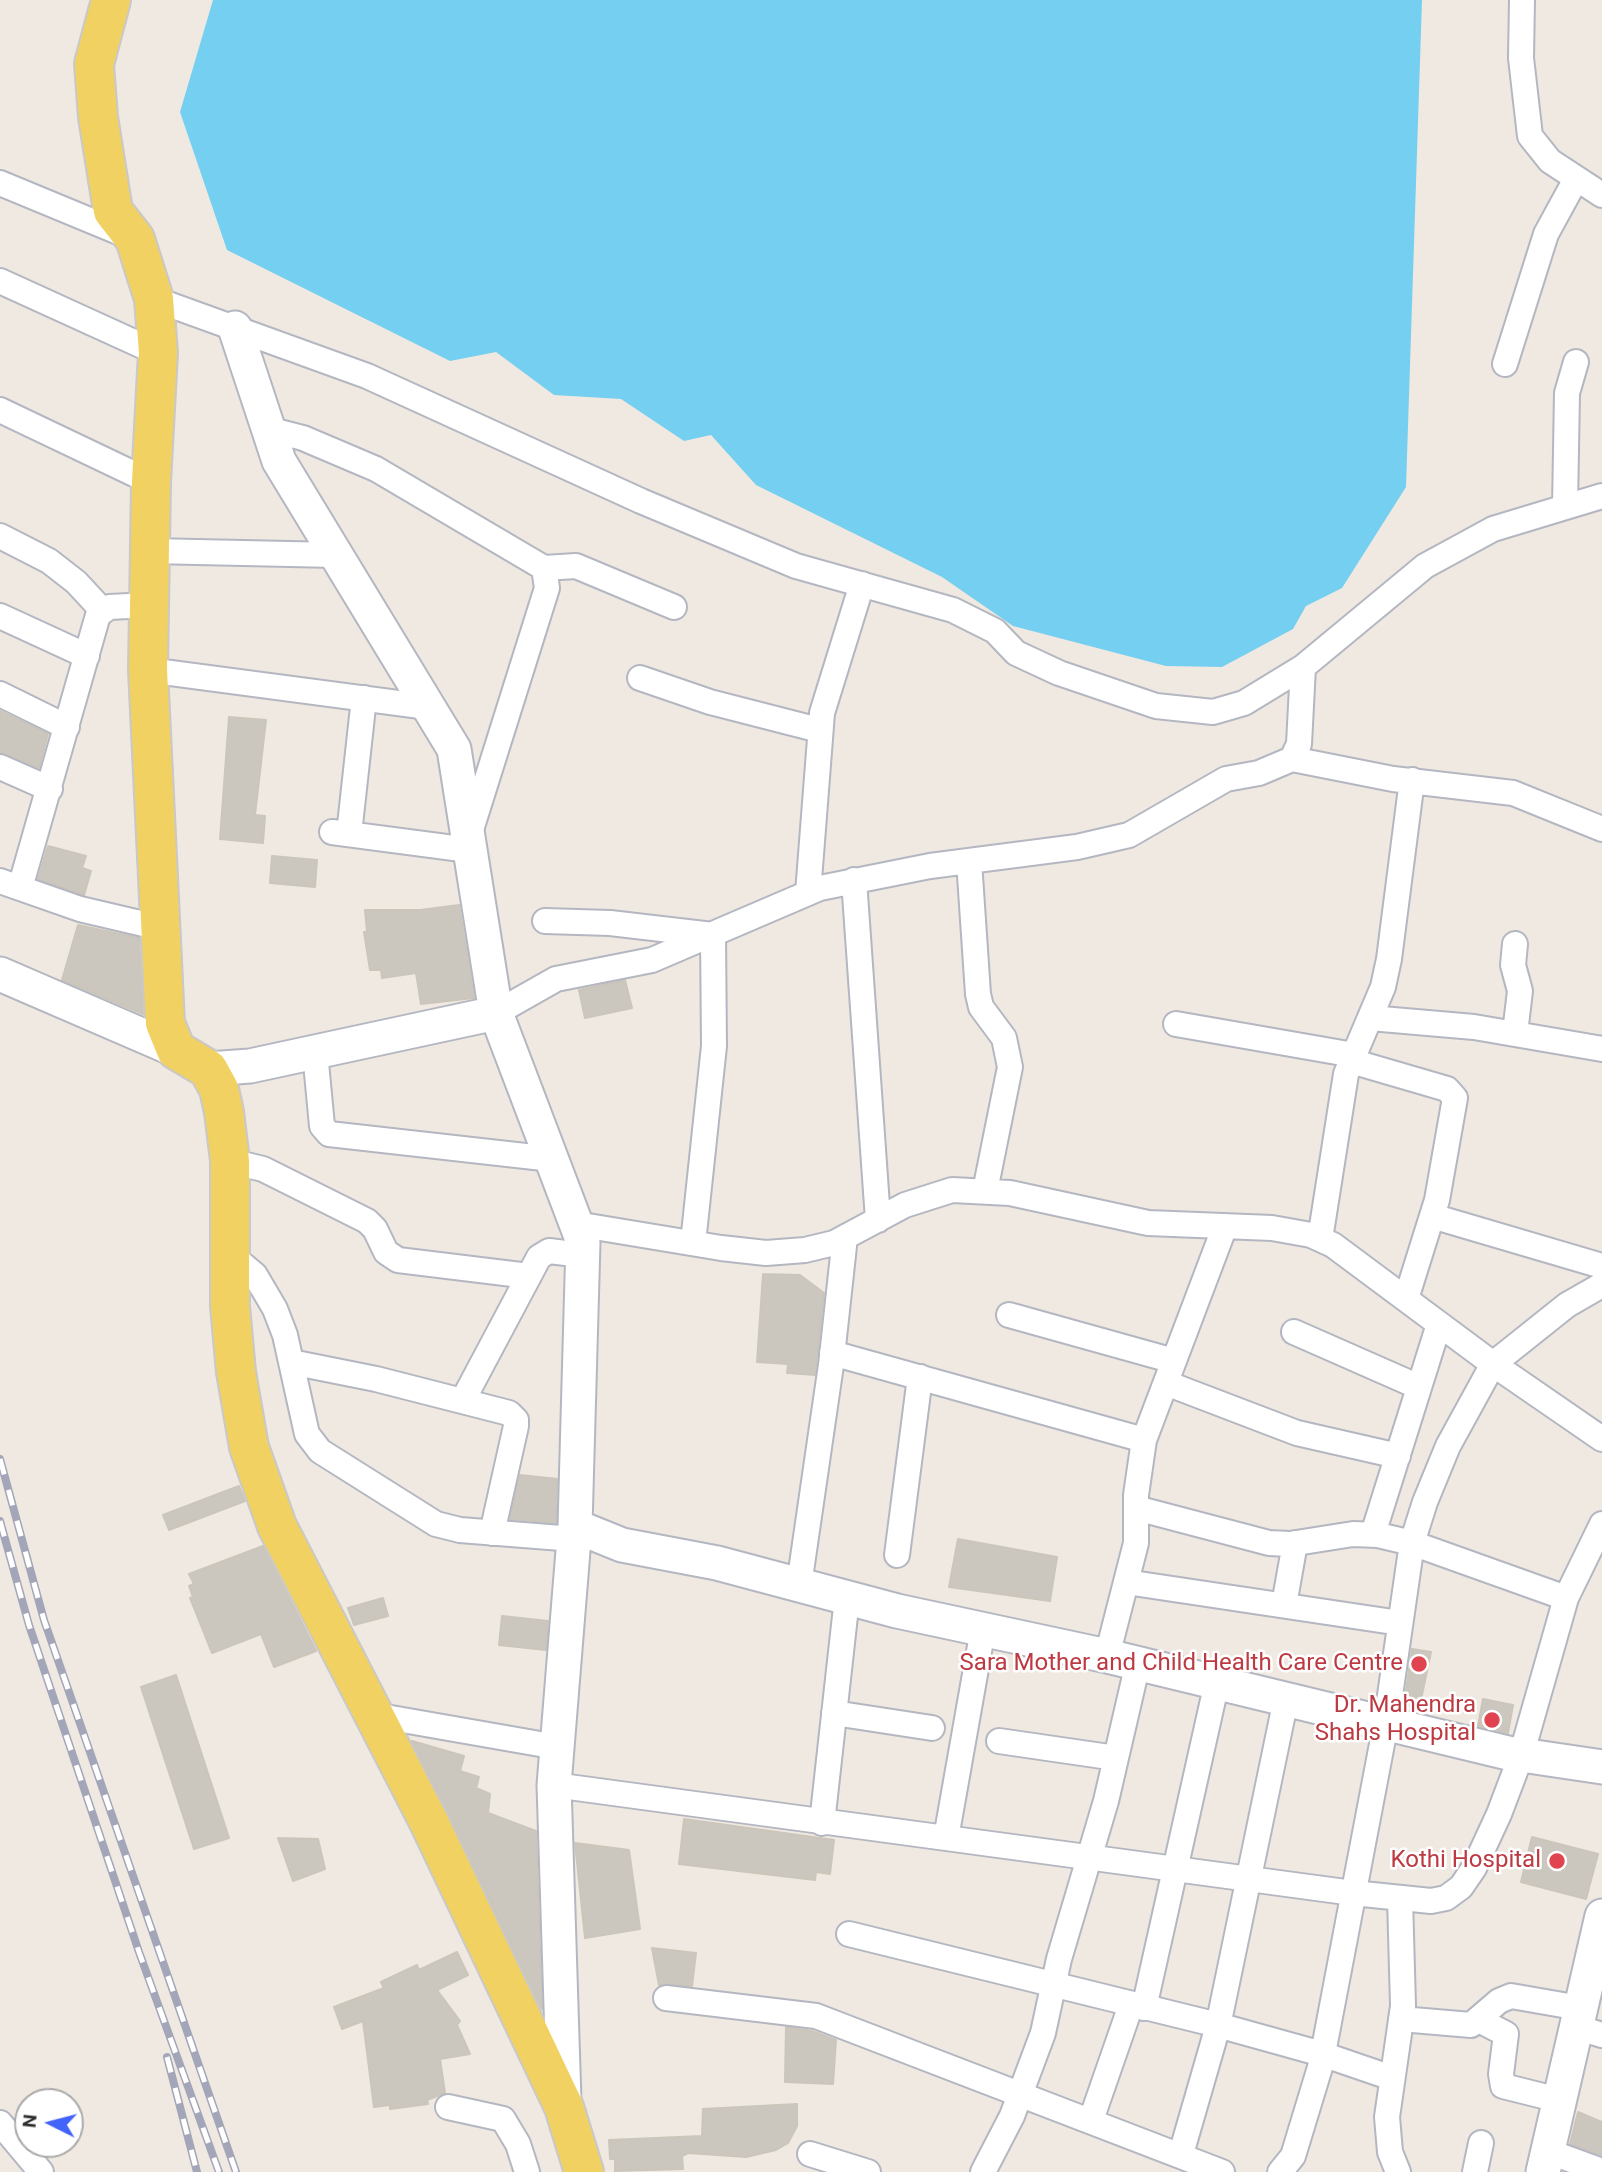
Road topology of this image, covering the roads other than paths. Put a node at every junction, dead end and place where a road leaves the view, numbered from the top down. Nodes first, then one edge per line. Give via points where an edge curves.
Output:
1 (111, 0) edge
2 (138, 0) edge
3 (1522, 0) edge
4 (1576, 179) junction
5 (0, 184) edge
6 (1602, 195) edge
7 (135, 239) junction
8 (0, 281) edge
9 (154, 299) junction
10 (235, 328) junction
11 (158, 353) junction
12 (1576, 362) dead end
13 (1506, 364) dead end
14 (0, 410) edge
15 (268, 429) junction
16 (151, 482) junction
17 (1588, 504) edge
18 (0, 536) edge
19 (150, 551) junction
20 (336, 555) junction
21 (544, 568) junction
22 (862, 584) junction
23 (149, 605) junction
24 (674, 607) dead end
25 (102, 610) junction
26 (0, 616) edge
27 (87, 656) junction
28 (1303, 667) junction
29 (148, 670) junction
30 (640, 678) dead end
31 (0, 694) edge
32 (364, 698) junction
33 (428, 707) junction
34 (67, 727) junction
35 (819, 730) junction
36 (1292, 759) junction
37 (0, 767) edge
38 (1412, 780) junction
39 (50, 789) junction
40 (1602, 829) edge
41 (468, 845) junction
42 (969, 861) junction
43 (854, 880) junction
44 (10, 884) edge
45 (808, 894) junction
46 (545, 920) dead end
47 (161, 929) junction
48 (713, 935) junction
49 (1515, 943) dead end
50 (0, 974) edge
51 (496, 1013) junction
52 (1370, 1017) junction
53 (1176, 1024) dead end
54 (1515, 1033) junction
55 (1602, 1049) edge
56 (315, 1052) junction
57 (1353, 1058) junction
58 (192, 1060) junction
59 (552, 1159) junction
60 (230, 1161) junction
61 (985, 1192) junction
62 (1432, 1216) junction
63 (878, 1220) junction
64 (1225, 1226) junction
65 (845, 1237) junction
66 (1320, 1239) junction
67 (579, 1240) junction
68 (693, 1243) junction
69 (230, 1254) junction
70 (1602, 1266) edge
71 (529, 1276) junction
72 (1602, 1285) edge
73 (1406, 1300) junction
74 (1009, 1315) dead end
75 (1439, 1324) junction
76 (1294, 1332) dead end
77 (832, 1353) junction
78 (291, 1362) junction
79 (1493, 1364) junction
80 (1170, 1372) junction
81 (920, 1377) junction
82 (1419, 1387) junction
83 (463, 1400) junction
84 (1602, 1439) edge
85 (1144, 1440) junction
86 (1398, 1456) junction
87 (1136, 1508) junction
88 (1602, 1524) edge
89 (492, 1533) junction
90 (575, 1533) junction
91 (1373, 1534) junction
92 (1295, 1543) junction
93 (1412, 1544) junction
94 (897, 1555) dead end
95 (1126, 1582) junction
96 (799, 1585) junction
97 (847, 1598) junction
98 (1566, 1598) junction
99 (1284, 1605) junction
100 (1400, 1623) junction
101 (983, 1629) junction
102 (1123, 1659) junction
103 (1217, 1682) junction
104 (1286, 1699) junction
105 (834, 1713) junction
106 (374, 1716) junction
107 (1386, 1723) junction
108 (932, 1728) dead end
109 (999, 1741) dead end
110 (557, 1747) junction
111 (1521, 1756) junction
112 (1116, 1758) junction
113 (1602, 1767) edge
114 (554, 1785) junction
115 (822, 1823) junction
116 (946, 1838) junction
117 (1090, 1856) junction
118 (1177, 1868) junction
119 (1250, 1879) junction
120 (1353, 1893) junction
121 (1400, 1898) junction
122 (1602, 1916) edge
123 (849, 1934) dead end
124 (1596, 1967) edge
125 (1053, 1985) junction
126 (666, 1998) dead end
127 (1137, 2007) junction
128 (1401, 2019) junction
129 (1479, 2020) junction
130 (1586, 2023) edge
131 (1218, 2026) junction
132 (1322, 2054) junction
133 (1392, 2078) junction
134 (1019, 2094) junction
135 (1559, 2100) junction
136 (448, 2107) dead end
137 (564, 2107) junction
138 (1091, 2120) junction
139 (0, 2123) edge
140 (1481, 2143) dead end
141 (810, 2154) dead end
142 (1181, 2154) junction
143 (1545, 2162) edge
144 (1602, 2171) edge
145 (41, 2172) edge
146 (527, 2172) edge
147 (584, 2172) edge
148 (868, 2172) edge
149 (983, 2172) edge
150 (1222, 2172) edge
151 (1280, 2172) edge
152 (1398, 2172) edge
153 (1475, 2172) edge

1 - 7 main road via 94,64 98,117 113,211
2 - 7 main road via 118,83 136,210
3 - 4 street via 1521,58 1530,136 1550,161
4 - 6 street
4 - 13 street via 1544,241
5 - 7 street
7 - 9 main road
8 - 11 street
9 - 10 street
9 - 11 main road
10 - 15 street
10 - 22 street via 367,376 796,566
11 - 16 main road
12 - 17 street via 1567,393
14 - 16 street
15 - 20 street via 279,461
15 - 21 street via 303,438 376,469
16 - 19 main road
17 - 28 street via 1493,529 1425,566
18 - 25 street via 49,561
19 - 20 street
19 - 23 main road
20 - 33 street
21 - 24 street via 576,566
21 - 41 street via 547,588
22 - 28 street via 953,610 995,631 1016,653 1156,706 1213,712 1244,703
22 - 35 street
23 - 25 street
23 - 29 main road
25 - 27 street
26 - 27 street
27 - 34 street
28 - 36 street via 1299,744
29 - 32 street
29 - 47 main road
30 - 35 street via 710,702
31 - 34 street
32 - 33 street
32 - 41 street via 341,833
33 - 41 street via 454,749
34 - 39 street
35 - 45 street
36 - 38 street
36 - 42 street via 1259,773 1226,779 1129,835 1077,847
37 - 39 street
38 - 40 street via 1513,793
38 - 52 street via 1389,959
39 - 44 street
41 - 51 street
42 - 43 street
42 - 61 street via 978,994 981,1007 1004,1038 1010,1068
43 - 45 street
43 - 63 street
44 - 47 street via 80,909
45 - 48 street
46 - 48 street
47 - 58 main road via 165,1023
48 - 51 street via 640,964 556,979
48 - 68 street via 714,1046
49 - 54 street via 1513,965 1520,991
50 - 58 street
51 - 56 street
51 - 59 street
52 - 54 street
52 - 57 street
53 - 57 street
54 - 55 street
56 - 58 street via 250,1066
56 - 59 street via 322,1126 329,1134
57 - 62 street via 1452,1092 1455,1098
57 - 66 street via 1341,1098
58 - 60 main road via 219,1089
59 - 67 street
60 - 69 main road
60 - 71 street via 263,1169 367,1220 386,1252 398,1260
61 - 63 street via 933,1194
61 - 64 street via 1010,1193 1148,1223
62 - 70 street
62 - 73 street
63 - 65 street
64 - 66 street via 1272,1228
64 - 80 street
65 - 68 street via 805,1250 766,1252
65 - 77 street
66 - 73 street
67 - 68 street
67 - 71 street via 543,1253
67 - 90 street
69 - 78 street via 255,1275 275,1309
69 - 106 main road via 236,1373 249,1447 277,1526
71 - 83 street
72 - 79 street via 1567,1305
73 - 75 street
74 - 80 street
75 - 79 street
75 - 82 street
76 - 82 street
77 - 81 street
77 - 96 street
78 - 83 street
78 - 89 street via 307,1434 320,1451 436,1524
79 - 84 street
79 - 93 street via 1436,1472
80 - 85 street
80 - 86 street via 1297,1433
81 - 85 street
81 - 94 street
82 - 86 street
83 - 89 street via 502,1409 516,1420
85 - 87 street
86 - 91 street
87 - 92 street via 1246,1538
87 - 95 street via 1136,1544
88 - 98 street
89 - 90 street
90 - 96 street
90 - 110 street
91 - 92 street
91 - 93 street
92 - 99 street
93 - 98 street
93 - 100 street
95 - 99 street
95 - 102 street
96 - 97 street
97 - 101 street
97 - 105 street
98 - 111 street
99 - 100 street
100 - 107 street
101 - 102 street
101 - 116 street
102 - 103 street
102 - 112 street
103 - 104 street
103 - 118 street
104 - 107 street
104 - 119 street
105 - 108 street
105 - 115 street
106 - 110 street
106 - 137 main road
107 - 111 street
107 - 120 street
109 - 112 street
110 - 114 street
111 - 113 street
111 - 121 street via 1499,1814 1461,1887 1446,1898 1431,1901
112 - 117 street
114 - 115 street
114 - 137 street
115 - 116 street
116 - 117 street
117 - 118 street
117 - 125 street
118 - 119 street
118 - 127 street
119 - 120 street
119 - 131 street
120 - 121 street
120 - 132 street
121 - 128 street
122 - 124 street
123 - 125 street
124 - 130 street
125 - 127 street
125 - 134 street via 1043,2033
126 - 134 street via 816,2016
127 - 131 street
127 - 138 street
128 - 129 street via 1465,2026
128 - 133 street
129 - 130 street via 1511,1996
129 - 135 street via 1506,2035 1503,2086
130 - 135 street
131 - 132 street
131 - 142 street
132 - 133 street
132 - 151 street via 1293,2156
133 - 152 street via 1387,2117 1390,2152
134 - 138 street
134 - 149 street
135 - 143 street
136 - 146 street via 503,2119
137 - 147 main road
138 - 142 street
139 - 145 street
140 - 153 street
141 - 148 street
142 - 150 street
143 - 144 street

